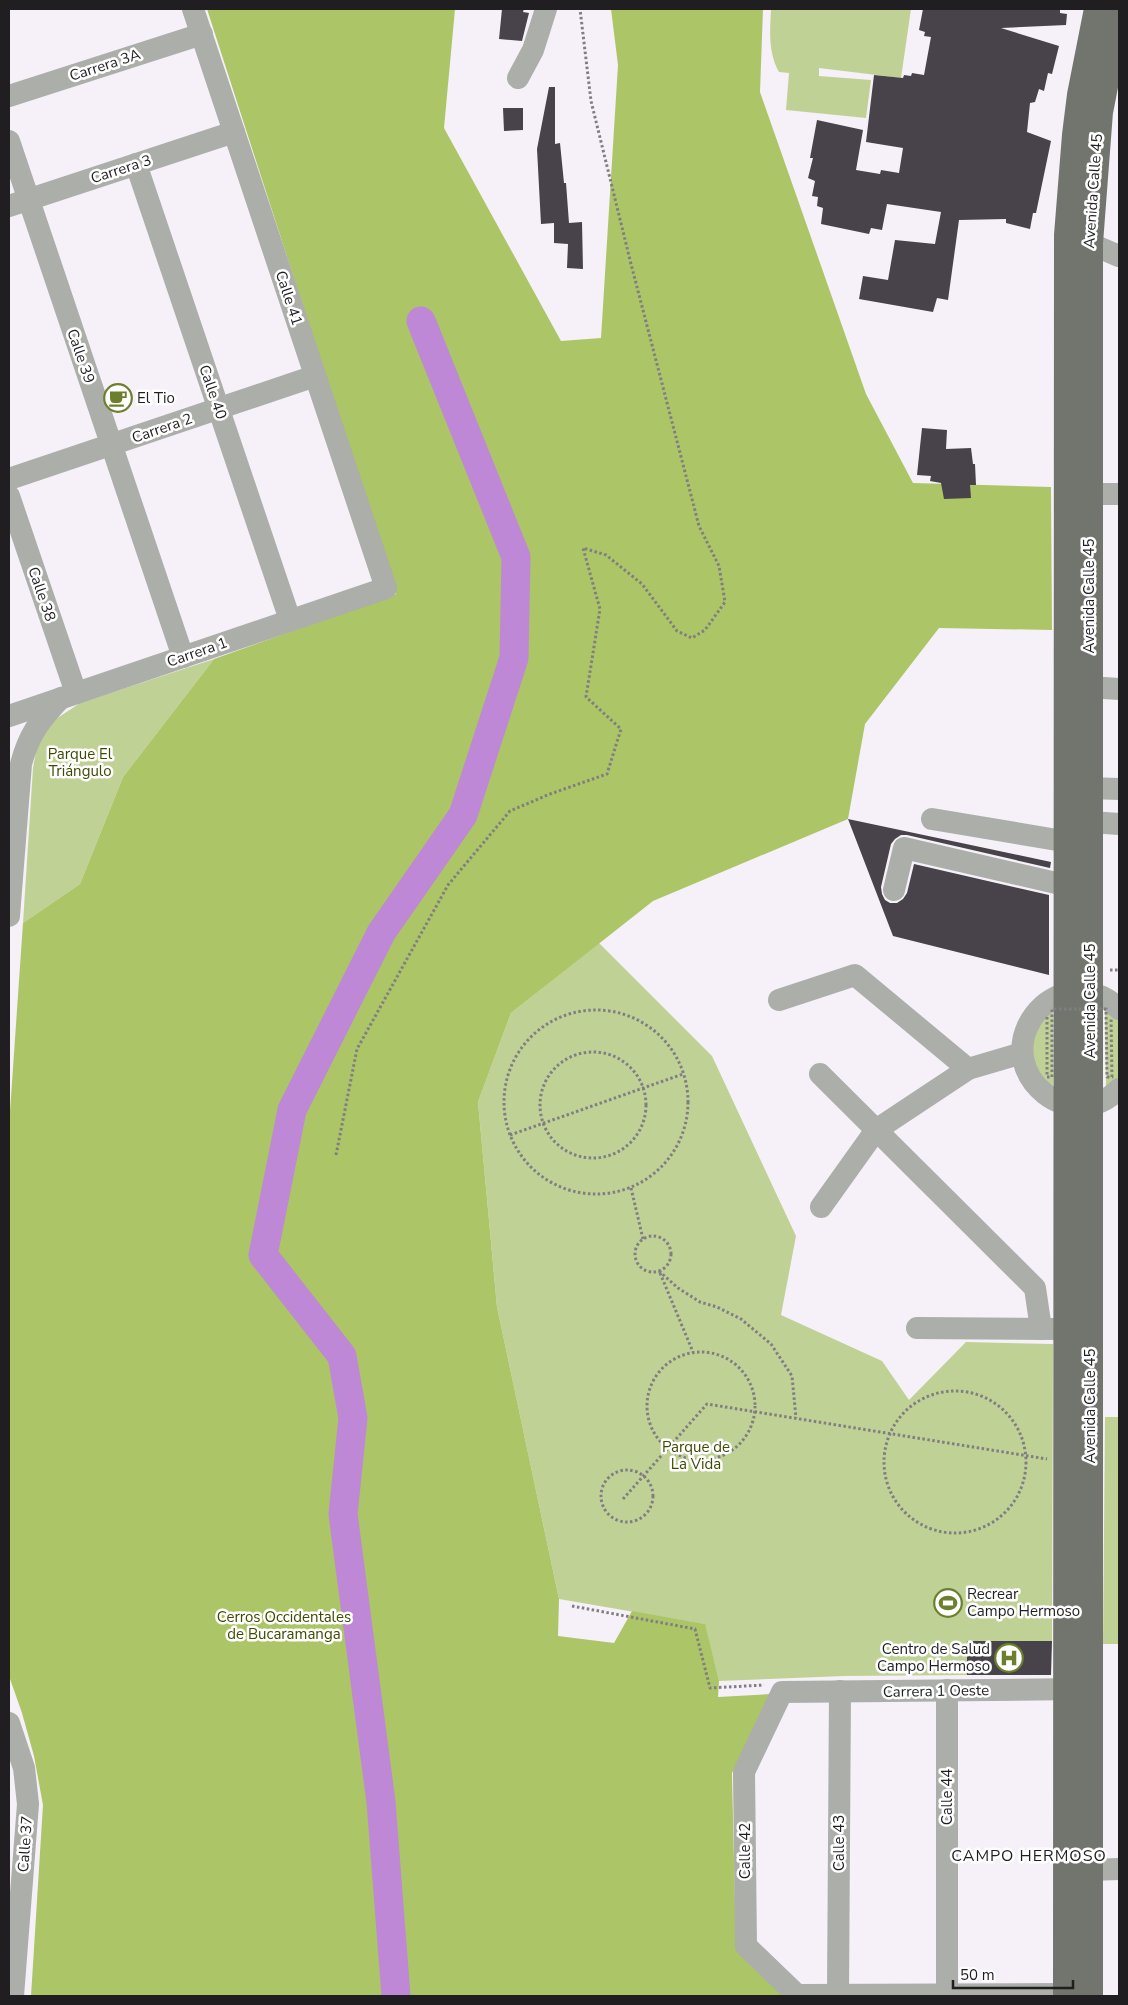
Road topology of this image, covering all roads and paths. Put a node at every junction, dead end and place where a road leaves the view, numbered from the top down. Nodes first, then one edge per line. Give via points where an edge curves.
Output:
1 (193, 9) edge
2 (546, 9) edge
3 (580, 9) edge
4 (1111, 10) edge
5 (202, 34) junction
6 (518, 78) dead end
7 (9, 96) edge
8 (234, 132) junction
9 (9, 141) edge
10 (136, 164) junction
11 (19, 203) edge
12 (1078, 239) junction
13 (1119, 256) edge
14 (315, 376) junction
15 (218, 409) junction
16 (111, 445) junction
17 (9, 479) edge
18 (1079, 494) junction
19 (1119, 494) edge
20 (9, 496) edge
21 (386, 588) joint
22 (290, 620) junction
23 (183, 657) junction
24 (1079, 686) junction
25 (1119, 689) edge
26 (69, 695) junction
27 (9, 716) edge
28 (1090, 788) junction
29 (1119, 789) edge
30 (932, 819) dead end
31 (1090, 822) junction
32 (1119, 824) edge
33 (12, 827) edge
34 (1069, 842) junction
35 (1069, 886) junction
36 (894, 890) dead end
37 (9, 910) edge
38 (9, 916) edge
39 (1079, 993) junction
40 (779, 1000) dead end
41 (1115, 1013) edge
42 (1047, 1017) dead end
43 (1022, 1053) junction
44 (968, 1069) junction
45 (683, 1074) junction
46 (820, 1074) dead end
47 (643, 1088) junction
48 (1119, 1089) edge
49 (1079, 1105) junction
50 (543, 1123) junction
51 (876, 1130) junction
52 (510, 1135) junction
53 (336, 1155) dead end
54 (631, 1188) junction
55 (821, 1207) dead end
56 (643, 1239) junction
57 (659, 1271) junction
58 (917, 1328) dead end
59 (1041, 1329) junction
60 (1068, 1329) junction
61 (693, 1352) junction
62 (755, 1412) junction
63 (796, 1418) junction
64 (891, 1434) junction
65 (668, 1449) junction
66 (1026, 1456) junction
67 (1053, 1460) dead end
68 (644, 1476) junction
69 (623, 1499) dead end
70 (572, 1606) dead end
71 (1079, 1689) junction
72 (947, 1690) junction
73 (782, 1692) junction
74 (840, 1692) junction
75 (9, 1723) edge
76 (18, 1819) edge
77 (1119, 1869) edge
78 (1090, 1870) junction
79 (14, 1926) edge
80 (947, 1994) junction
81 (838, 1995) junction
82 (14, 1996) edge
83 (1074, 1996) edge

1 - 5 street, Calle 41
2 - 6 street via 533,50
3 - 53 path via 591,101 699,526 719,566 725,602 705,630 692,638 676,631 642,584 606,555 583,548 600,609 586,697 621,729 608,774 510,811 448,885 357,1049
4 - 12 main road, Avenida Calle 45 via 1099,112
5 - 7 street, Carrera 3A
5 - 8 street, Calle 41
8 - 10 street, Carrera 3
8 - 14 street, Calle 41
9 - 11 street, Calle 39
10 - 11 street, Carrera 3
10 - 15 street, Calle 40
11 - 16 street, Calle 39
12 - 13 street
12 - 18 main road, Avenida Calle 45
14 - 15 street, Carrera 2
14 - 21 street, Calle 41
15 - 16 street, Carrera 2
15 - 22 street, Calle 40
16 - 17 street, Carrera 2
16 - 23 street, Calle 39
18 - 19 street
18 - 24 main road, Avenida Calle 45
20 - 26 street, Calle 38
21 - 22 street, Carrera 1
22 - 23 street, Carrera 1
23 - 26 street, Carrera 1
24 - 25 street
24 - 28 main road, Avenida Calle 45
24 - 34 main road, Avenida Calle 45
26 - 27 street, Carrera 1
26 - 33 street via 38,724 27,742
28 - 29 street
28 - 31 main road, Avenida Calle 45
30 - 34 street
31 - 32 street
31 - 39 main road, Avenida Calle 45
33 - 37 street
34 - 35 main road, Avenida Calle 45
35 - 36 street via 904,848
35 - 39 main road, Avenida Calle 45
37 - 38 street
39 - 41 street via 1102,996
39 - 43 street via 1056,997 1034,1014 1025,1032
39 - 49 main road, Avenida Calle 45
40 - 44 street via 855,975
41 - 42 path, bridge via 1112,1077 1106,1077 1106,1009 1052,1010 1052,1077 1047,1077
43 - 44 street
43 - 49 street via 1025,1068 1044,1094 1057,1102
44 - 51 street
45 - 47 path
45 - 52 path via 680,1063 664,1039 641,1020 613,1010 584,1010 554,1019 528,1038 511,1064 503,1094
45 - 54 path via 688,1092 686,1122 675,1149 656,1172
46 - 51 street
47 - 50 path
47 - 50 path via 645,1118 637,1135 624,1148 608,1156 590,1158 573,1155 557,1145
47 - 50 path via 633,1069 620,1058 604,1052 586,1051 570,1056 545,1080 540,1096
48 - 49 street via 1101,1102
49 - 60 main road, Avenida Calle 45
49 - 71 main road, Avenida Calle 45
50 - 52 path
51 - 55 street
51 - 59 street via 1035,1288
52 - 54 path via 519,1154 541,1177 569,1191 600,1194
54 - 56 path
56 - 57 path via 635,1254 639,1264 648,1271
56 - 57 path via 661,1237 669,1246 671,1258
57 - 61 path
57 - 63 path via 700,1302 740,1318 771,1344 792,1376
58 - 59 street
59 - 60 street
60 - 71 main road, Avenida Calle 45
61 - 62 path via 727,1357 741,1368 751,1382 756,1399
61 - 65 path via 675,1358 660,1370 650,1386 646,1405 649,1423 658,1440
62 - 63 path
62 - 65 path via 706,1404
62 - 65 path via 749,1433 724,1456 689,1460
63 - 64 path
64 - 66 path
64 - 66 path via 897,1421 914,1404 936,1394 961,1391 984,1397 1005,1410 1019,1429
64 - 66 path via 884,1468 889,1490 901,1510 919,1524 940,1532 963,1534 985,1527 1004,1514 1018,1496 1026,1474
65 - 68 path
66 - 67 path
68 - 68 path via 632,1469 623,1469 607,1478 600,1493 604,1510 617,1521 642,1518 649,1511 654,1494
68 - 69 path
70 - 73 path via 694,1628 710,1688 772,1685
71 - 72 street, Carrera 1 Oeste
71 - 78 main road, Avenida Calle 45
71 - 83 main road, Avenida Calle 45
72 - 74 street, Carrera 1 Oeste
72 - 80 street, Calle 44
73 - 74 street, Carrera 1 Oeste
73 - 81 street, Calle 42 via 744,1772 746,1946 797,1995
74 - 81 street, Calle 43
75 - 76 street, Calle 37 via 24,1768 28,1804
76 - 79 street, Calle 37
77 - 78 street
78 - 83 main road, Avenida Calle 45
79 - 82 street, Calle 37
80 - 81 street
80 - 83 street

